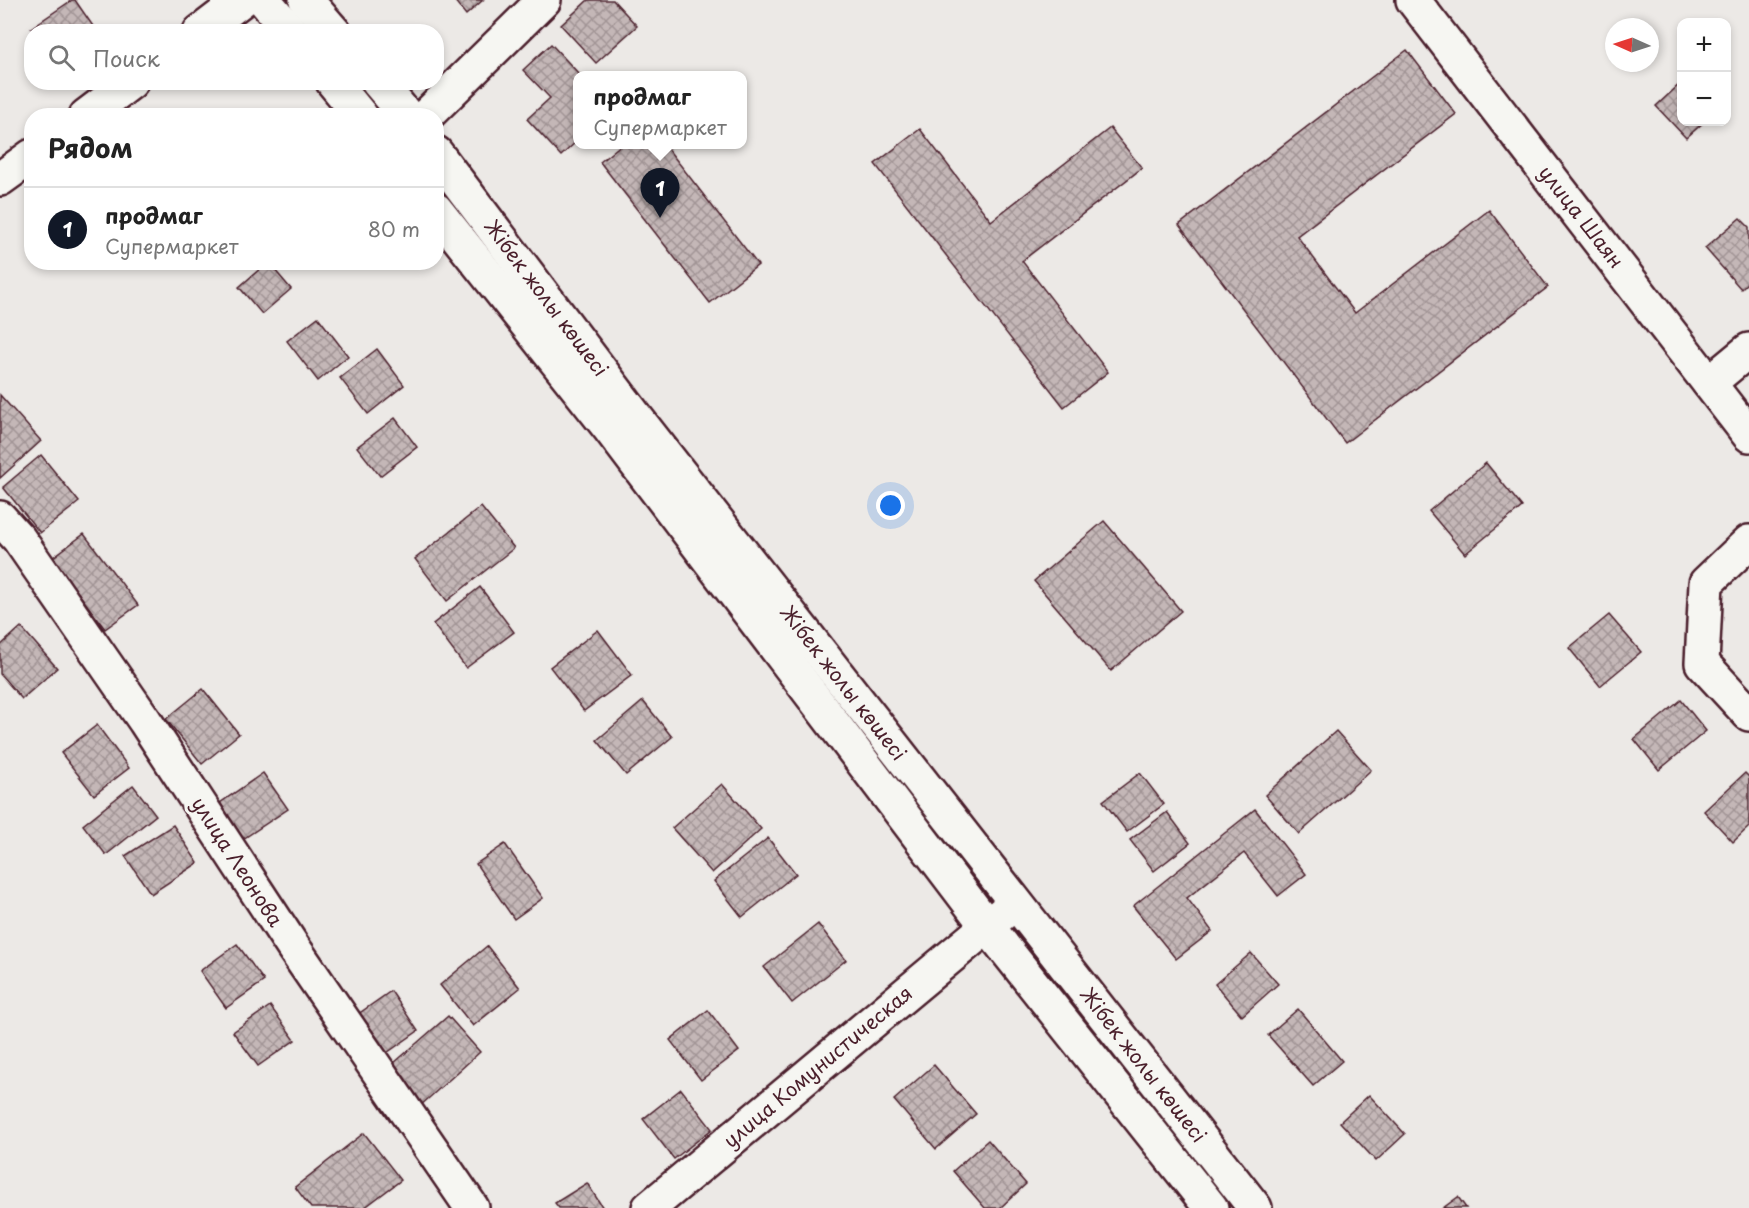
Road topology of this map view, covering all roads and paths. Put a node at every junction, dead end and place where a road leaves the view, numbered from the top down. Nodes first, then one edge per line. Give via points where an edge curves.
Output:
1 (242, 0) edge
2 (264, 0) edge
3 (306, 0) edge
4 (544, 0) edge
5 (1413, 0) edge
6 (210, 24) edge
7 (284, 24) edge
8 (327, 24) edge
9 (120, 90) edge
10 (340, 90) edge
11 (385, 90) edge
12 (97, 108) edge
13 (354, 108) edge
14 (400, 108) edge
15 (434, 108) edge
16 (24, 162) edge
17 (444, 164) edge
18 (0, 180) edge
19 (444, 220) edge
20 (1749, 350) edge
21 (1709, 383) junction
22 (1749, 435) edge
23 (0, 518) edge
24 (1749, 542) edge
25 (1749, 714) edge
26 (1015, 903) junction
27 (987, 926) junction
28 (472, 1208) edge
29 (649, 1208) edge
30 (1211, 1208) edge
31 (1255, 1208) edge

1 - 6 main road
2 - 7 main road
3 - 8 main road
4 - 15 main road
5 - 21 main road, улица Шаян
9 - 12 main road
10 - 13 main road
11 - 14 main road
16 - 18 main road
17 - 26 main road, Жібек жолы көшесі via 635,416
19 - 27 main road, Жібек жолы көшесі via 610,429
20 - 21 main road
21 - 22 main road, улица Шаян
23 - 28 main road, улица Леонова via 19,539 145,721 293,947
24 - 25 main road via 1706,583 1702,663
26 - 27 main road, улица Комунистическая
26 - 31 main road, Жібек жолы көшесі
27 - 29 main road, улица Комунистическая
27 - 30 main road, Жібек жолы көшесі

